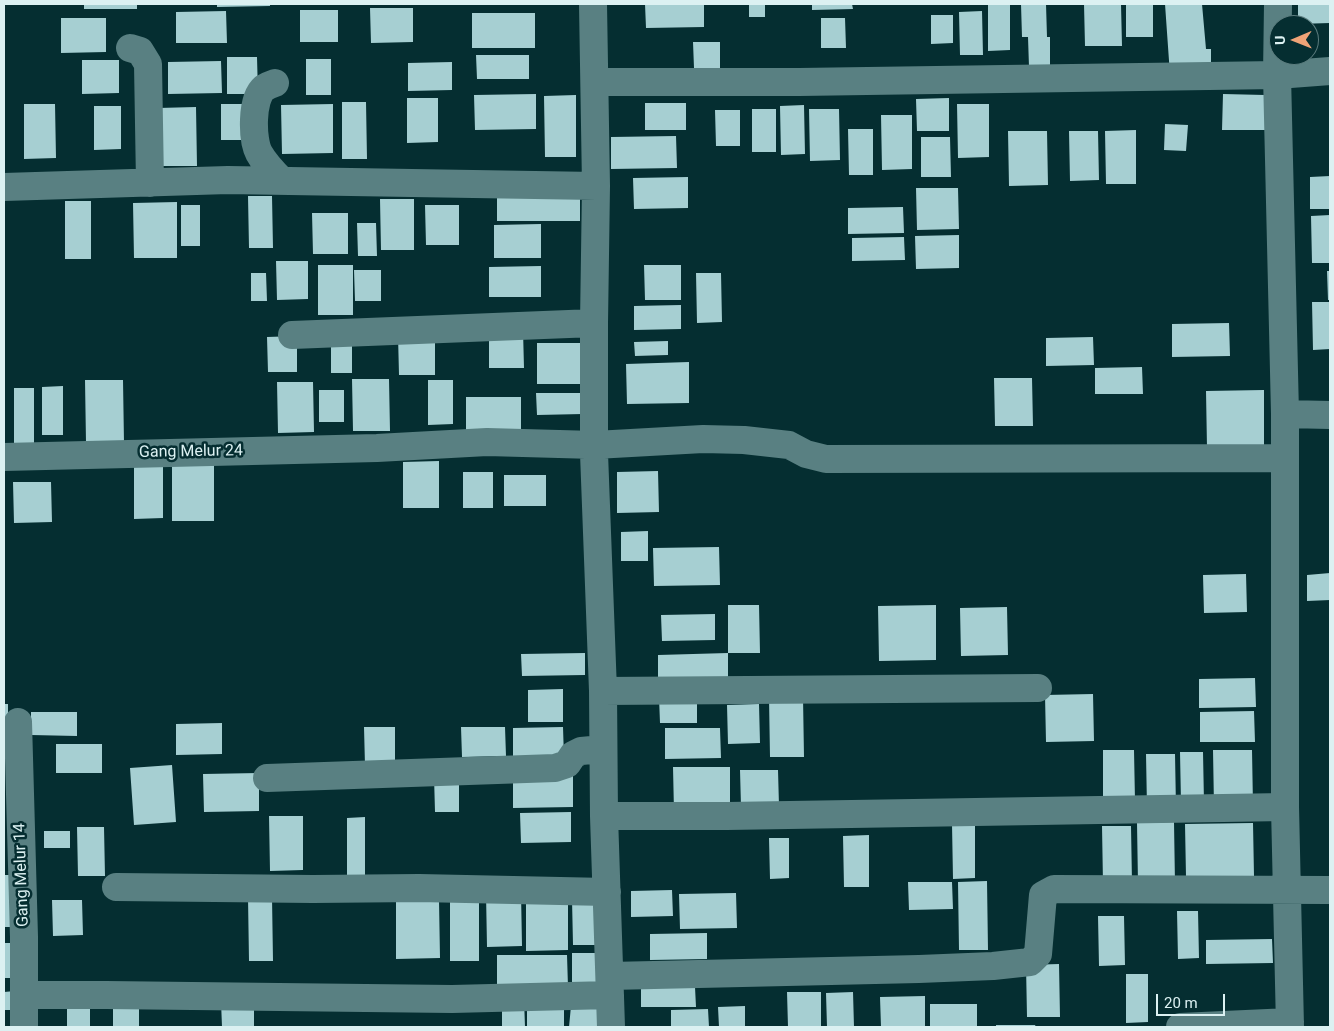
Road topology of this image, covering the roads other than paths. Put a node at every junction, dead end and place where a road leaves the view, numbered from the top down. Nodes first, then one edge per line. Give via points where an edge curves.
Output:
1 (593, 4) edge
2 (1278, 4) edge
3 (130, 48) dead end
4 (1330, 71) edge
5 (1277, 75) junction
6 (595, 82) junction
7 (275, 83) dead end
8 (276, 174) junction
9 (150, 183) junction
10 (596, 186) junction
11 (4, 187) edge
12 (594, 323) junction
13 (292, 335) dead end
14 (1285, 414) junction
15 (1330, 414) edge
16 (595, 445) junction
17 (4, 457) edge
18 (1284, 458) junction
19 (1038, 688) dead end
20 (603, 690) junction
21 (18, 722) dead end
22 (603, 749) junction
23 (267, 778) dead end
24 (1286, 807) junction
25 (604, 816) junction
26 (116, 887) dead end
27 (1288, 889) junction
28 (1330, 890) edge
29 (607, 892) junction
30 (14, 936) edge
31 (610, 986) junction
32 (24, 995) junction
33 (1290, 1025) edge
34 (24, 1027) edge
35 (611, 1027) edge
36 (1180, 1027) edge

1 - 6 street
2 - 5 street
3 - 9 street via 140,51 148,64
4 - 5 street
5 - 6 street
5 - 14 street
6 - 10 street
7 - 8 street via 263,88 259,96 254,126 259,152
8 - 9 street via 228,180
8 - 10 street
9 - 11 street
10 - 12 street
12 - 13 street
12 - 16 street
14 - 15 street
14 - 18 street
16 - 17 street, Gang Melur 24 via 487,442 377,448
16 - 18 street, Gang Melur 24 via 744,440 789,445 826,459
16 - 20 street
18 - 24 street
19 - 20 street
20 - 22 street
21 - 30 street, Gang Melur 14
22 - 23 street via 581,751 573,755 567,764 554,768
22 - 25 street
24 - 25 street
24 - 27 street
25 - 29 street
26 - 29 street
27 - 28 street
27 - 31 street via 1054,890 1044,895 1038,954 1030,962
27 - 33 street
29 - 31 street
30 - 32 street, Gang Melur 14
31 - 32 street via 452,999
31 - 35 street
32 - 34 street, Gang Melur 14
33 - 36 street

